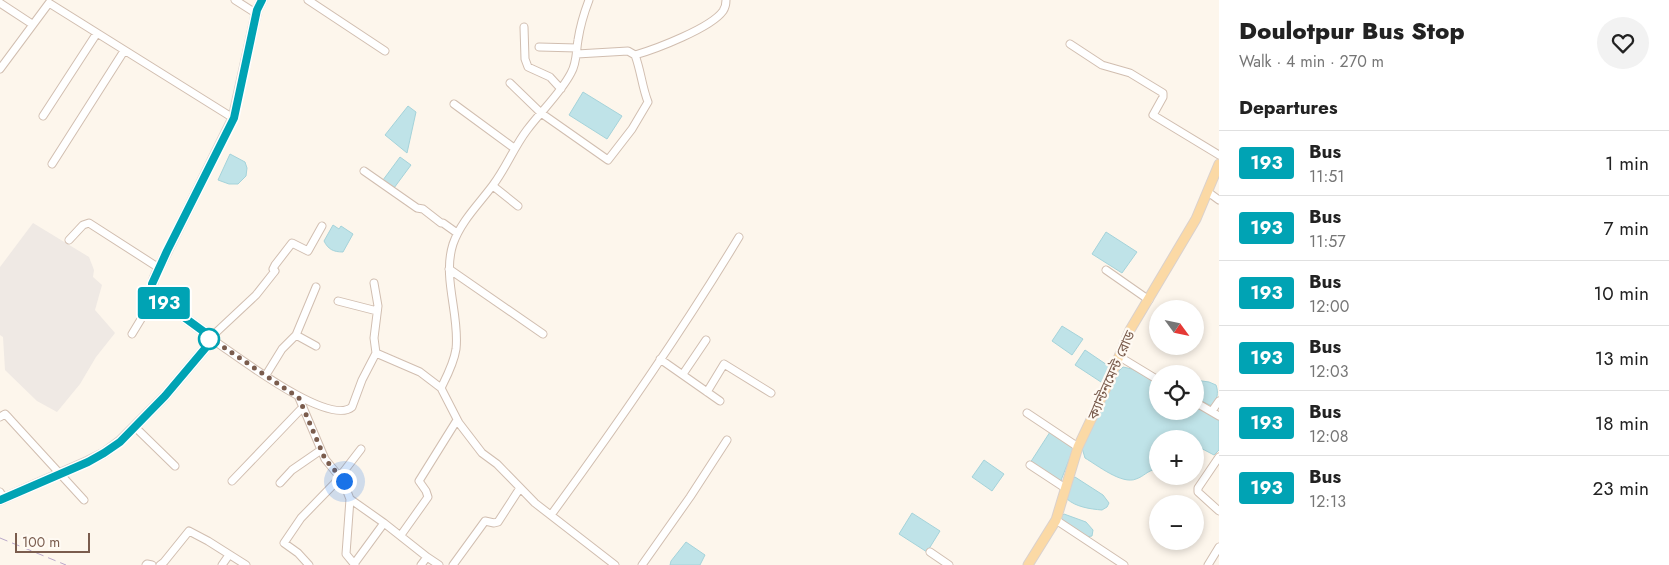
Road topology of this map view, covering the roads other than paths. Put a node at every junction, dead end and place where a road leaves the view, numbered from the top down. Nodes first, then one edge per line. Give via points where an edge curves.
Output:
1 (235, 0) edge
2 (262, 0) edge
3 (308, 0) edge
4 (589, 0) edge
5 (726, 0) edge
6 (0, 3) edge
7 (256, 14) junction
8 (32, 24) junction
9 (524, 27) dead end
10 (97, 33) junction
11 (1070, 44) dead end
12 (539, 47) dead end
13 (124, 51) junction
14 (385, 51) dead end
15 (577, 51) junction
16 (635, 56) junction
17 (0, 69) edge
18 (510, 83) dead end
19 (561, 89) junction
20 (454, 104) dead end
21 (541, 113) junction
22 (43, 116) dead end
23 (234, 118) junction
24 (514, 148) junction
25 (1219, 155) edge
26 (52, 164) dead end
27 (1219, 164) edge
28 (364, 171) dead end
29 (492, 186) junction
30 (1208, 192) junction
31 (1219, 200) edge
32 (518, 206) dead end
33 (322, 226) dead end
34 (457, 233) junction
35 (739, 237) dead end
36 (69, 240) dead end
37 (159, 268) junction
38 (449, 269) junction
39 (1106, 270) dead end
40 (374, 283) dead end
41 (316, 287) dead end
42 (155, 296) junction
43 (1149, 300) junction
44 (338, 302) dead end
45 (378, 311) junction
46 (132, 334) dead end
47 (543, 334) dead end
48 (296, 335) junction
49 (209, 339) junction
50 (706, 340) dead end
51 (316, 346) dead end
52 (376, 353) junction
53 (1120, 357) junction
54 (660, 359) junction
55 (682, 374) junction
56 (266, 375) junction
57 (1149, 375) edge
58 (441, 388) junction
59 (707, 392) junction
60 (771, 393) dead end
61 (299, 398) junction
62 (1219, 401) edge
63 (720, 402) dead end
64 (303, 407) junction
65 (1204, 407) edge
66 (1212, 411) junction
67 (1027, 413) dead end
68 (1, 414) edge
69 (1219, 416) edge
70 (457, 420) junction
71 (135, 427) junction
72 (727, 440) dead end
73 (1078, 447) junction
74 (361, 449) dead end
75 (321, 450) junction
76 (1219, 457) edge
77 (1030, 465) dead end
78 (175, 466) dead end
79 (60, 472) junction
80 (339, 476) junction
81 (232, 482) dead end
82 (280, 483) dead end
83 (520, 488) junction
84 (1065, 488) junction
85 (1, 497) edge
86 (350, 499) junction
87 (84, 500) dead end
88 (1219, 511) edge
89 (551, 516) junction
90 (1056, 520) junction
91 (384, 523) junction
92 (401, 535) junction
93 (1219, 546) edge
94 (930, 552) dead end
95 (229, 556) junction
96 (427, 557) junction
97 (164, 564) edge
98 (354, 564) edge
99 (146, 565) edge
100 (152, 565) edge
101 (222, 565) edge
102 (246, 565) edge
103 (309, 565) edge
104 (421, 565) edge
105 (438, 565) edge
106 (454, 565) edge
107 (615, 565) edge
108 (642, 565) edge
109 (949, 565) edge
110 (1028, 565) edge
111 (1124, 565) edge
112 (1208, 565) edge

1 - 7 street
2 - 7 main road
3 - 14 street
4 - 15 street
5 - 16 street via 720,15
6 - 8 street
7 - 23 main road
8 - 10 street via 49,3
8 - 17 street
9 - 19 street via 528,67 546,74
10 - 13 street
10 - 22 street
11 - 25 street via 1102,65 1130,73 1162,93 1153,115
12 - 15 street
13 - 23 street
13 - 26 street
15 - 16 street via 628,51
15 - 19 street via 572,72
16 - 21 street via 648,102 608,160
18 - 21 street
19 - 21 street
20 - 24 street
21 - 24 street
23 - 37 main road
24 - 29 street
27 - 30 main road, ক্যান্টনমেন্ট রোড
28 - 34 street
29 - 32 street
29 - 34 street
30 - 31 street
30 - 43 main road, ক্যান্টনমেন্ট রোড
33 - 49 street via 308,251 292,243 256,296
34 - 38 street
35 - 54 street
36 - 37 street via 89,223
37 - 42 main road via 152,284
38 - 47 street
38 - 58 street via 456,349
39 - 43 street
40 - 45 street
41 - 48 street
42 - 46 street
42 - 49 main road via 207,334
43 - 53 main road, ক্যান্টনমেন্ট রোড via 1130,330
44 - 45 street
45 - 52 street via 374,338
48 - 51 street
48 - 56 street via 282,349
49 - 56 street
49 - 71 main road via 193,364
50 - 55 street
52 - 58 street via 420,372
52 - 61 street via 349,409 330,410
53 - 57 street
53 - 73 main road, ক্যান্টনমেন্ট রোড
54 - 55 street
54 - 89 street via 618,424
55 - 59 street
56 - 61 street
58 - 70 street
59 - 60 street via 724,364
59 - 63 street
61 - 64 street
62 - 66 street
64 - 75 street
64 - 81 street
65 - 66 street
66 - 69 street
67 - 73 street
68 - 79 street via 8,417
70 - 83 street via 482,453
70 - 92 street via 419,481 428,497
71 - 78 street
71 - 79 main road via 104,453
72 - 108 street
73 - 84 main road, ক্যান্টনমেন্ট রোড
74 - 80 street
75 - 80 street
75 - 82 street via 292,470
76 - 88 street via 1198,488 1198,492
77 - 84 street
79 - 85 main road
79 - 87 street
80 - 86 street
80 - 103 street via 301,518 284,543
83 - 89 street
83 - 106 street via 498,522 485,521
84 - 90 main road, ক্যান্টনমেন্ট রোড
86 - 91 street
86 - 98 street via 346,554
89 - 107 street
90 - 110 main road, ক্যান্টনমেন্ট রোড
90 - 111 street
91 - 92 street
91 - 98 street
92 - 96 street
93 - 112 street
94 - 109 street
95 - 97 street via 189,531
95 - 101 street
95 - 102 street
96 - 104 street
96 - 105 street
99 - 100 street

